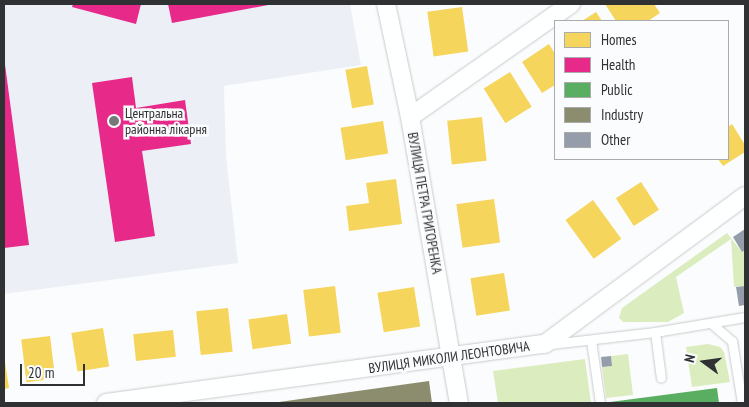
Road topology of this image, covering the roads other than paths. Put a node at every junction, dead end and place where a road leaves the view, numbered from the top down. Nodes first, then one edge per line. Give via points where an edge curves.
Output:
1 (386, 4) edge
2 (571, 4) edge
3 (410, 117) junction
4 (745, 196) edge
5 (745, 316) edge
6 (711, 323) junction
7 (655, 332) junction
8 (591, 340) junction
9 (545, 344) junction
10 (452, 357) junction
11 (661, 378) dead end
12 (106, 403) edge
13 (459, 403) edge
14 (600, 403) edge
15 (742, 403) edge

1 - 3 street, ВУЛИЦЯ ПЕТРА ГРИГОРЕНКА
2 - 3 street
3 - 10 street, ВУЛИЦЯ ПЕТРА ГРИГОРЕНКА
4 - 9 street, ВУЛИЦЯ МИКОЛИ ЛЕОНТОВИЧА
5 - 6 lane
6 - 7 lane
6 - 15 lane via 732,341
7 - 8 lane
7 - 11 lane
8 - 9 lane
8 - 14 lane
9 - 10 street, ВУЛИЦЯ МИКОЛИ ЛЕОНТОВИЧА
10 - 12 street, ВУЛИЦЯ МИКОЛИ ЛЕОНТОВИЧА
10 - 13 street, ВУЛИЦЯ ПЕТРА ГРИГОРЕНКА

